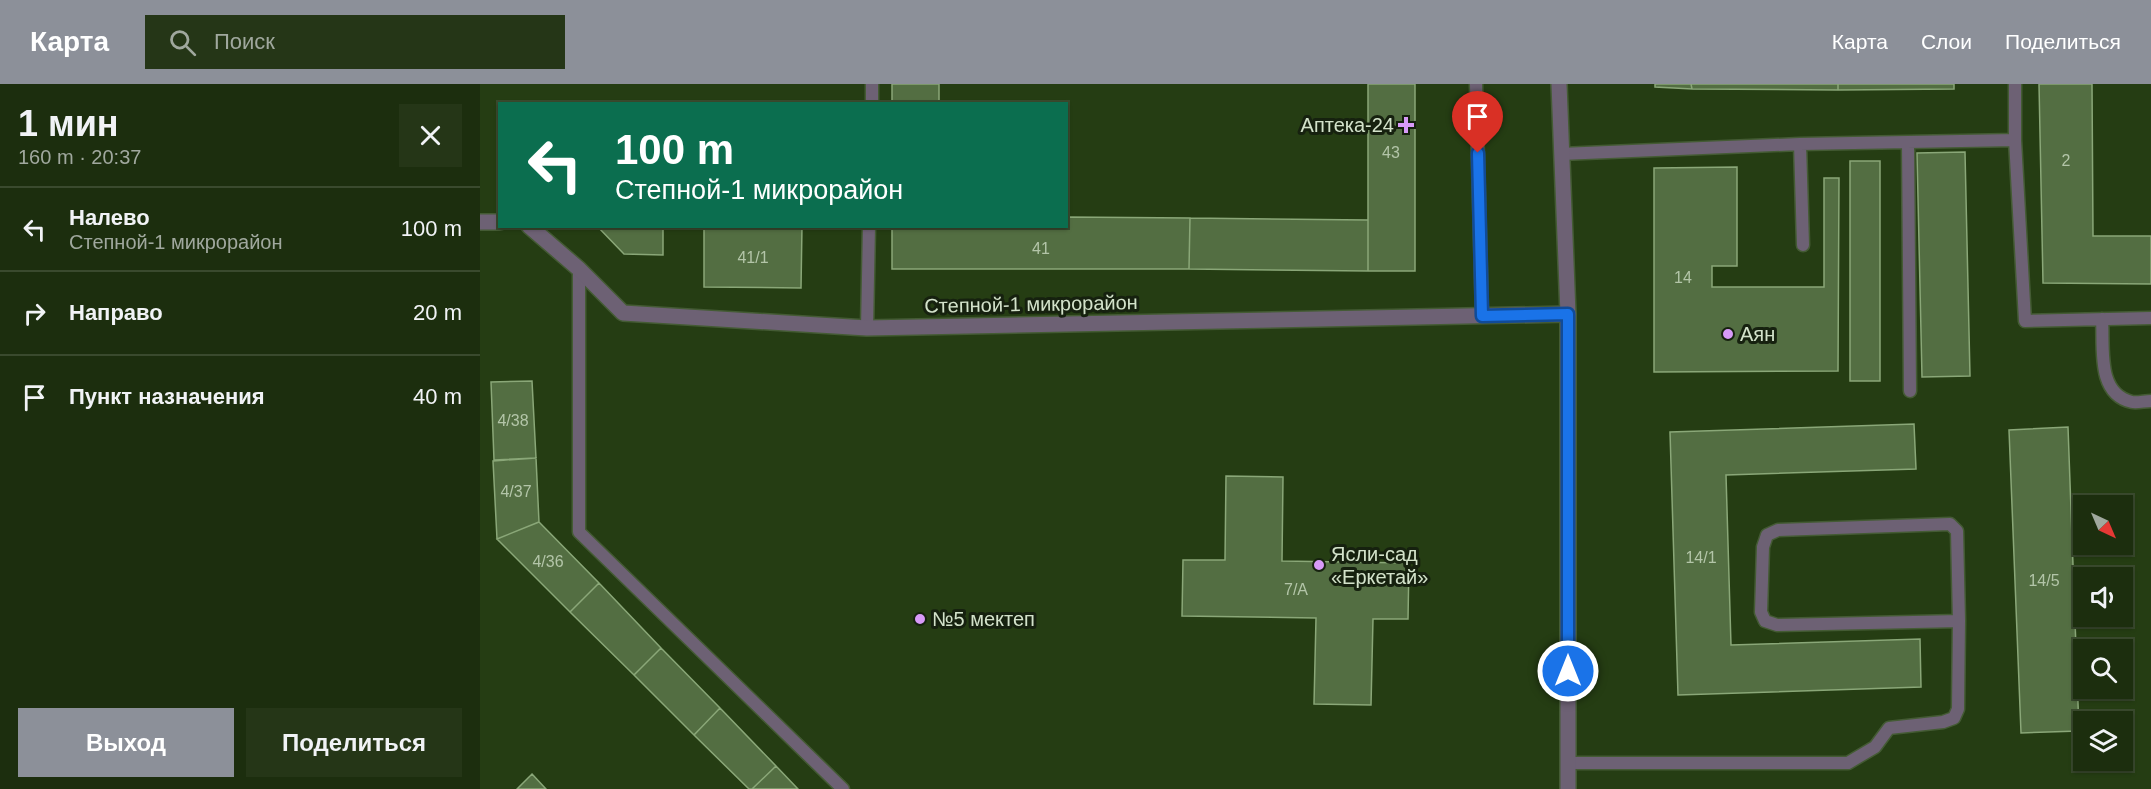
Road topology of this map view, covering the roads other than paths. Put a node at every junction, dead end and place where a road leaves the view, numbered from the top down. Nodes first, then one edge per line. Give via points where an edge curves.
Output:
1 (872, 84) edge
2 (1476, 84) edge
3 (1559, 84) edge
4 (2015, 84) edge
5 (872, 102) edge
6 (2015, 140) junction
7 (1908, 142) junction
8 (1800, 144) junction
9 (1561, 154) junction
10 (480, 222) edge
11 (498, 222) edge
12 (531, 228) edge
13 (869, 228) edge
14 (1803, 245) dead end
15 (579, 269) junction
16 (1568, 314) junction
17 (1482, 316) junction
18 (2151, 318) edge
19 (2102, 319) junction
20 (867, 328) junction
21 (1910, 391) dead end
22 (2151, 401) edge
23 (1959, 621) junction
24 (1568, 764) junction
25 (843, 789) edge
26 (1568, 789) edge

1 - 5 lane
2 - 17 lane
3 - 9 street
4 - 6 lane
6 - 7 lane
6 - 19 lane via 2025,321
7 - 8 lane
7 - 21 lane
8 - 9 lane
8 - 14 lane
9 - 16 street
10 - 11 street
12 - 15 street, Степной-1 микрорайон
13 - 20 lane
15 - 20 street, Степной-1 микрорайон via 623,313
15 - 25 lane via 579,532
16 - 17 street, Степной-1 микрорайон
16 - 24 street
17 - 20 street, Степной-1 микрорайон
18 - 19 lane
19 - 22 lane via 2106,380 2112,392 2132,402
23 - 23 lane via 1957,531 1950,524 1778,530 1767,535 1763,547 1761,612 1765,621 1777,625
23 - 24 lane via 1958,709 1954,718 1889,728 1875,747 1848,763
24 - 26 street

